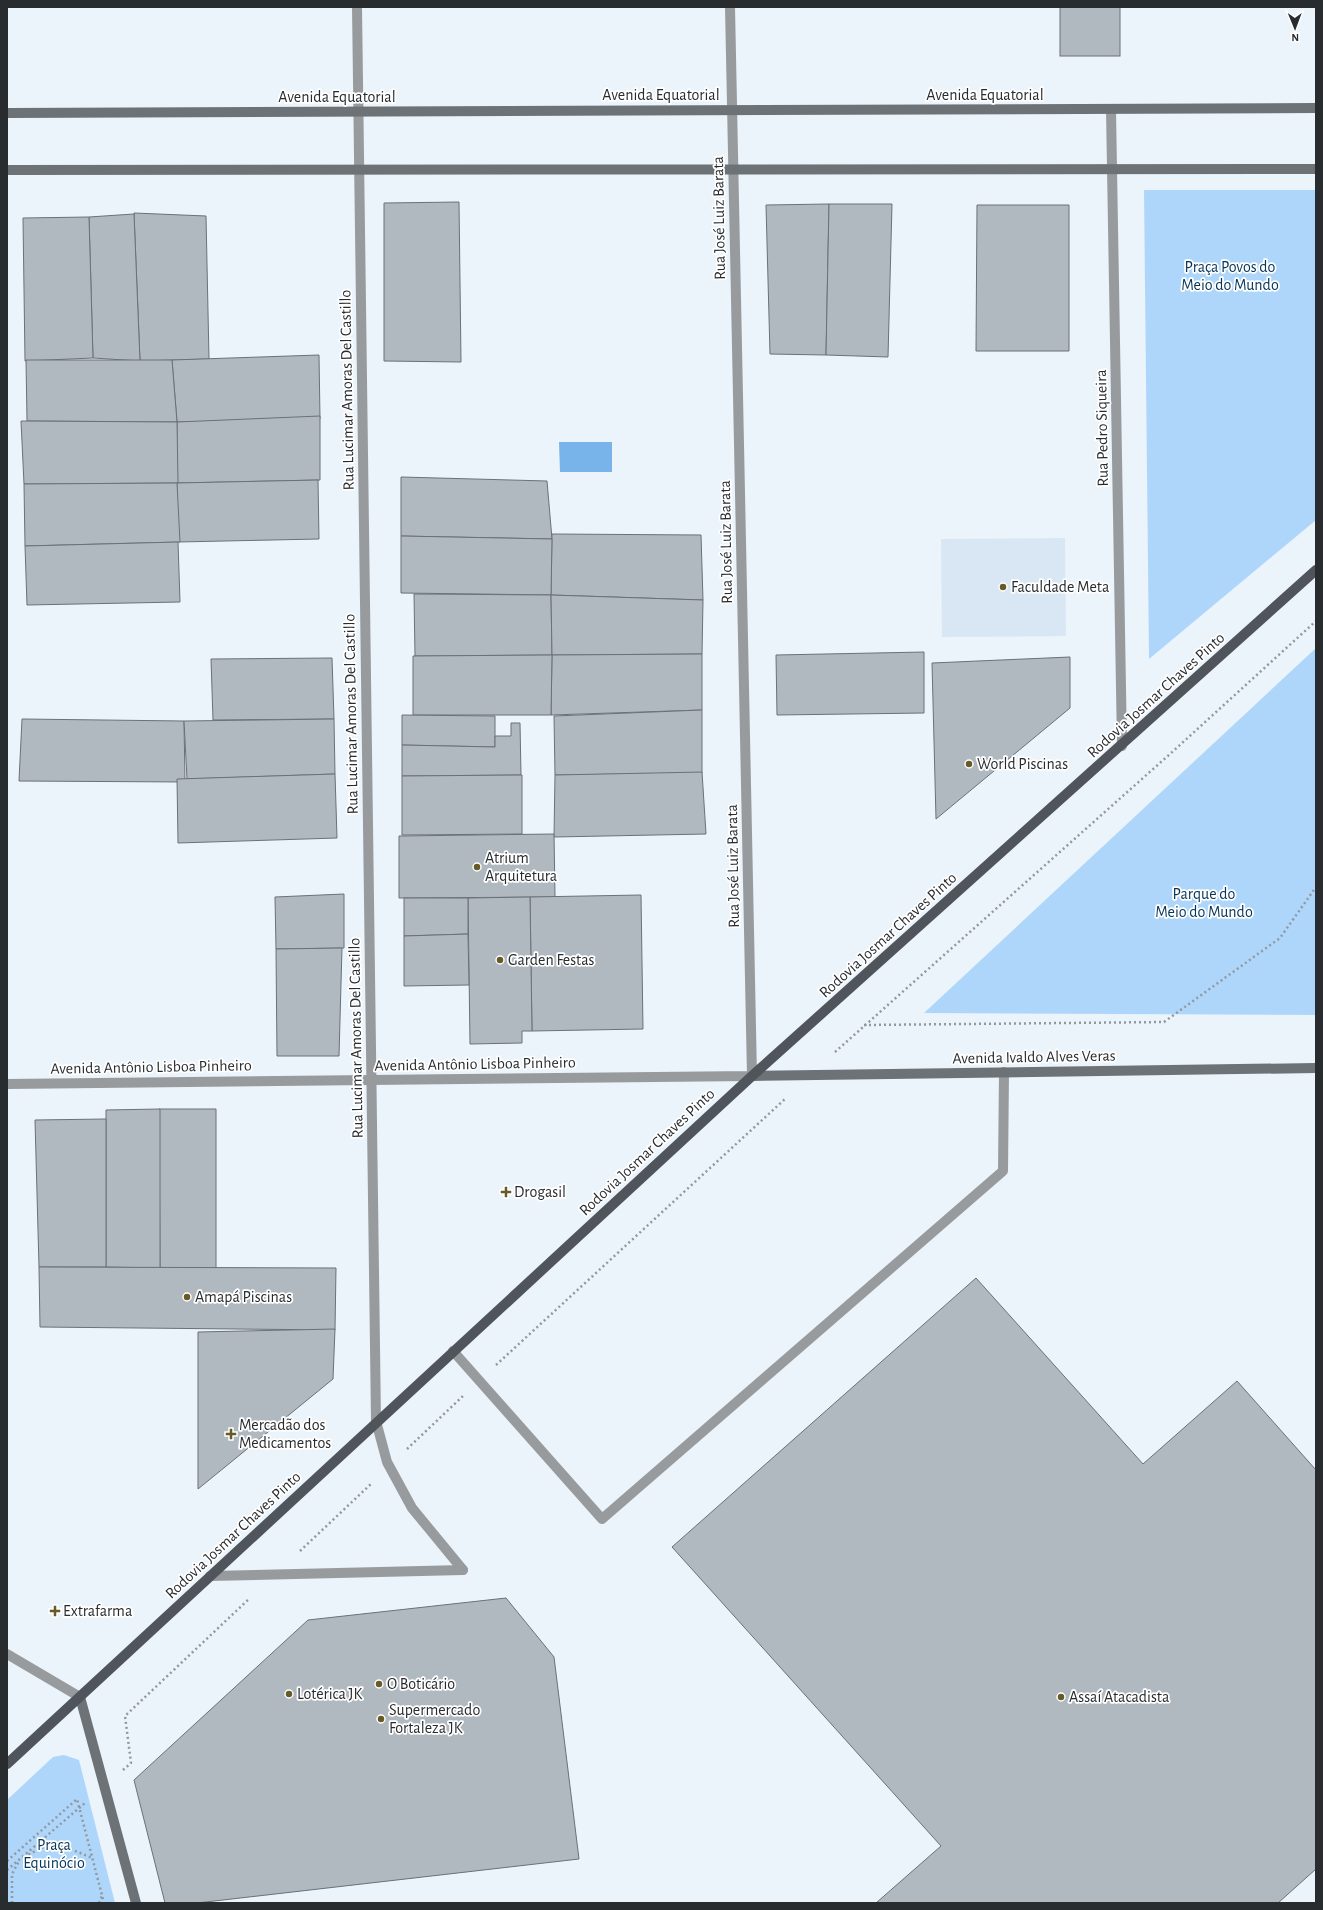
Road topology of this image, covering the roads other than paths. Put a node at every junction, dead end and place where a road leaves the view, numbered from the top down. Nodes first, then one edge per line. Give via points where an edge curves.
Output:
1 (356, 7) edge
2 (730, 7) edge
3 (1316, 108) edge
4 (732, 110) junction
5 (1111, 110) junction
6 (358, 112) junction
7 (7, 113) edge
8 (733, 169) junction
9 (1112, 169) junction
10 (1316, 169) edge
11 (7, 170) edge
12 (358, 170) junction
13 (1316, 570) edge
14 (1122, 746) junction
15 (1316, 1068) edge
16 (1004, 1072) junction
17 (752, 1076) junction
18 (372, 1080) junction
19 (7, 1084) edge
20 (454, 1351) junction
21 (376, 1421) junction
22 (210, 1576) junction
23 (7, 1654) edge
24 (80, 1697) junction
25 (7, 1764) edge
26 (136, 1903) edge

1 - 6 street, Rua Lucimar Amoras Del Castillo
2 - 4 street, Rua José Luiz Barata
3 - 5 street, Avenida Equatorial
4 - 5 street, Avenida Equatorial
4 - 6 street, Avenida Equatorial
4 - 8 street, Rua José Luiz Barata
5 - 9 street, Rua Pedro Siqueira
6 - 7 street, Avenida Equatorial
6 - 12 street, Rua Lucimar Amoras Del Castillo
8 - 9 street
8 - 12 street
8 - 17 street, Rua José Luiz Barata
9 - 10 street
9 - 14 street, Rua Pedro Siqueira
11 - 12 street
12 - 18 street, Rua Lucimar Amoras Del Castillo
13 - 14 main road, Rodovia Josmar Chaves Pinto
14 - 17 main road, Rodovia Josmar Chaves Pinto
15 - 16 street, Avenida Ivaldo Alves Veras
16 - 17 street, Avenida Ivaldo Alves Veras
16 - 20 street via 1003,1171 602,1519
17 - 18 street, Avenida Antônio Lisboa Pinheiro
17 - 20 main road, Rodovia Josmar Chaves Pinto
18 - 19 street, Avenida Antônio Lisboa Pinheiro
18 - 21 street, Rua Lucimar Amoras Del Castillo
20 - 21 main road, Rodovia Josmar Chaves Pinto
21 - 22 main road, Rodovia Josmar Chaves Pinto
21 - 22 street, Rua Lucimar Amoras Del Castillo via 389,1467 412,1508 463,1570
22 - 24 main road, Rodovia Josmar Chaves Pinto
23 - 24 street
24 - 25 main road, Rodovia Josmar Chaves Pinto
24 - 26 street

